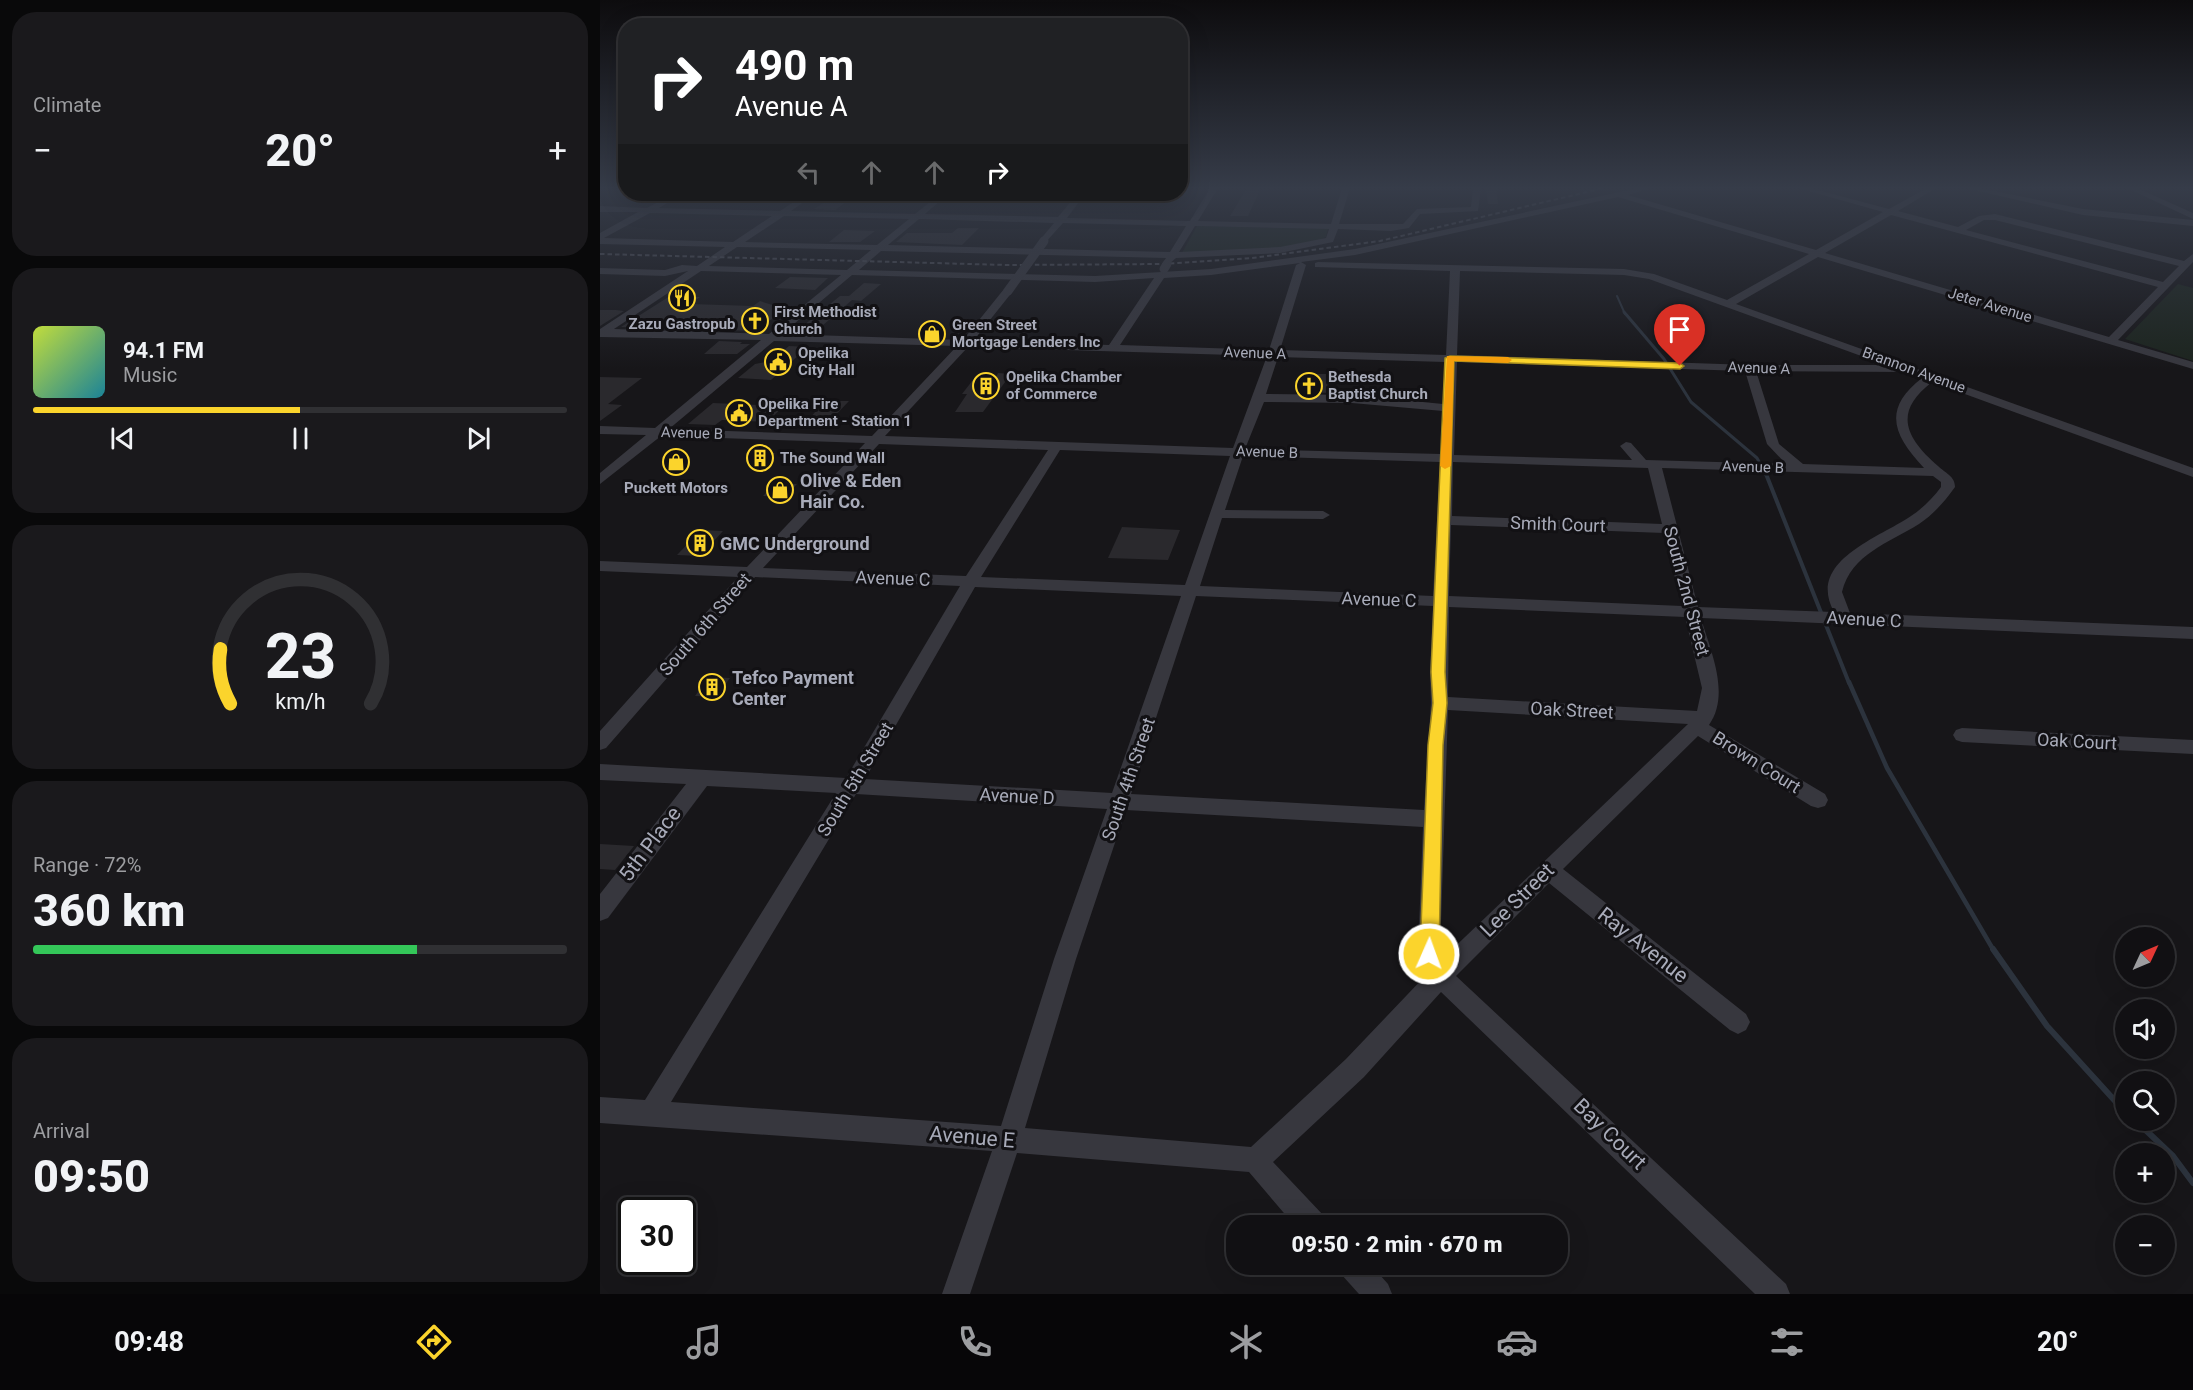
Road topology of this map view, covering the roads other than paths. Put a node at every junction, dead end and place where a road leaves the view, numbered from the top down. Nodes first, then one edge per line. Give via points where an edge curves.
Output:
1 (729, 248) edge
2 (878, 248) edge
3 (885, 248) edge
4 (1039, 248) edge
5 (1177, 248) edge
6 (1290, 248) edge
7 (1375, 248) edge
8 (1799, 248) edge
9 (1828, 248) edge
10 (2027, 248) edge
11 (2115, 248) edge
12 (1818, 254) junction
13 (2193, 257) edge
14 (600, 262) edge
15 (1300, 263) junction
16 (1167, 264) junction
17 (2182, 266) junction
18 (682, 268) junction
19 (699, 268) junction
20 (1455, 268) junction
21 (2193, 270) edge
22 (600, 271) edge
23 (848, 273) junction
24 (2162, 285) junction
25 (1730, 303) junction
26 (601, 333) edge
27 (770, 338) junction
28 (2111, 341) junction
29 (966, 343) junction
30 (1112, 348) junction
31 (1272, 353) junction
32 (1450, 358) junction
33 (2193, 366) edge
34 (1750, 368) junction
35 (1910, 369) junction
36 (1930, 377) junction
37 (1259, 398) junction
38 (1447, 408) junction
39 (600, 430) edge
40 (658, 432) junction
41 (877, 439) junction
42 (1626, 446) dead end
43 (1056, 447) junction
44 (1238, 451) junction
45 (1779, 452) junction
46 (1446, 457) junction
47 (1648, 464) junction
48 (1781, 468) junction
49 (1800, 468) junction
50 (1935, 472) junction
51 (2193, 473) edge
52 (600, 480) edge
53 (1218, 514) junction
54 (1323, 515) dead end
55 (1445, 520) junction
56 (1671, 529) junction
57 (600, 566) edge
58 (751, 572) junction
59 (971, 581) junction
60 (1192, 591) junction
61 (1441, 601) junction
62 (1692, 611) junction
63 (1844, 617) junction
64 (2193, 633) edge
65 (1440, 703) junction
66 (1700, 722) junction
67 (1962, 735) dead end
68 (600, 743) edge
69 (2193, 747) edge
70 (600, 772) edge
71 (701, 779) junction
72 (851, 786) junction
73 (1818, 800) dead end
74 (1120, 802) junction
75 (1434, 819) junction
76 (1547, 869) junction
77 (600, 911) edge
78 (1441, 977) junction
79 (1738, 1022) dead end
80 (600, 1110) edge
81 (652, 1111) junction
82 (1009, 1140) junction
83 (1256, 1160) junction
84 (1304, 1215) edge
85 (1361, 1275) edge
86 (956, 1294) edge
87 (1378, 1294) edge
88 (1776, 1294) edge

1 - 19 street
2 - 23 street
3 - 16 street
4 - 29 street, South 6th Street, bridge
5 - 16 street
6 - 16 street
7 - 15 street
8 - 12 street, Jeter Avenue
9 - 12 street
10 - 24 street
11 - 17 street
12 - 25 street
12 - 28 street, Jeter Avenue
13 - 17 street
14 - 18 street via 686,265
15 - 16 street
15 - 20 street, Brannon Avenue
15 - 31 street, South 4th Street
16 - 23 street via 1095,279
16 - 30 street
17 - 21 street
17 - 24 street
18 - 19 street
18 - 22 street via 665,273
19 - 23 street
19 - 26 street
20 - 25 street, Brannon Avenue via 1633,273
20 - 32 street
23 - 27 street
24 - 28 street
25 - 35 street, Brannon Avenue
26 - 27 street, Avenue A
27 - 29 street, Avenue A
27 - 40 street
28 - 33 street, Jeter Avenue
29 - 30 street, Avenue A
29 - 41 street, South 6th Street
30 - 31 street, Avenue A
31 - 32 street, Avenue A
31 - 37 street, South 4th Street
32 - 34 street, Avenue A
32 - 38 street
34 - 35 street, Avenue A
34 - 45 street via 1770,437
35 - 36 street, Brannon Avenue
36 - 50 street via 1904,403 1901,413 1907,437
36 - 51 street, Brannon Avenue
37 - 38 street via 1341,399
37 - 44 street, South 4th Street
38 - 46 street
39 - 40 street, Avenue B
40 - 41 street, Avenue B
40 - 52 street
41 - 43 street, Avenue B
41 - 58 street, South 6th Street
42 - 47 street, South 2nd Street
43 - 44 street, Avenue B
43 - 59 street, South 5th Street
44 - 46 street, Avenue B
44 - 53 street, South 4th Street
45 - 48 street
45 - 49 street
46 - 47 street, Avenue B
46 - 55 street
47 - 48 street, Avenue B
47 - 56 street, South 2nd Street
48 - 49 street, Avenue B
49 - 50 street, Avenue B
50 - 63 street via 1948,481 1940,498 1916,519 1847,563 1838,577 1834,593
53 - 54 street
53 - 60 street, South 4th Street
55 - 56 street, Smith Court
55 - 61 street
56 - 62 street, South 2nd Street
57 - 58 street, Avenue C
58 - 59 street, Avenue C
58 - 68 street, South 6th Street
59 - 60 street, Avenue C
59 - 72 street, South 5th Street
60 - 61 street, Avenue C
60 - 74 street, South 4th Street
61 - 62 street, Avenue C
61 - 65 street
62 - 63 street, Avenue C
62 - 66 street, South 2nd Street via 1711,688
63 - 64 street, Avenue C
65 - 66 street, Oak Street via 1675,715
65 - 75 street
66 - 73 street, Brown Court
66 - 76 street, Lee Street
67 - 69 street, Oak Court
70 - 71 street, Avenue D
71 - 72 street, Avenue D
71 - 77 street, 5th Place
72 - 74 street, Avenue D
72 - 81 street, South 5th Street
74 - 75 street, Avenue D
74 - 82 street, South 4th Street via 1065,958
75 - 78 street via 1429,954
76 - 78 street, Lee Street
76 - 79 street, Ray Avenue
78 - 83 street, Lee Street via 1355,1068
78 - 88 street, Bay Court
80 - 81 street, Avenue E
81 - 82 street, Avenue E
82 - 83 street, Avenue E
82 - 86 street, South 4th Street
83 - 84 street
85 - 87 street

